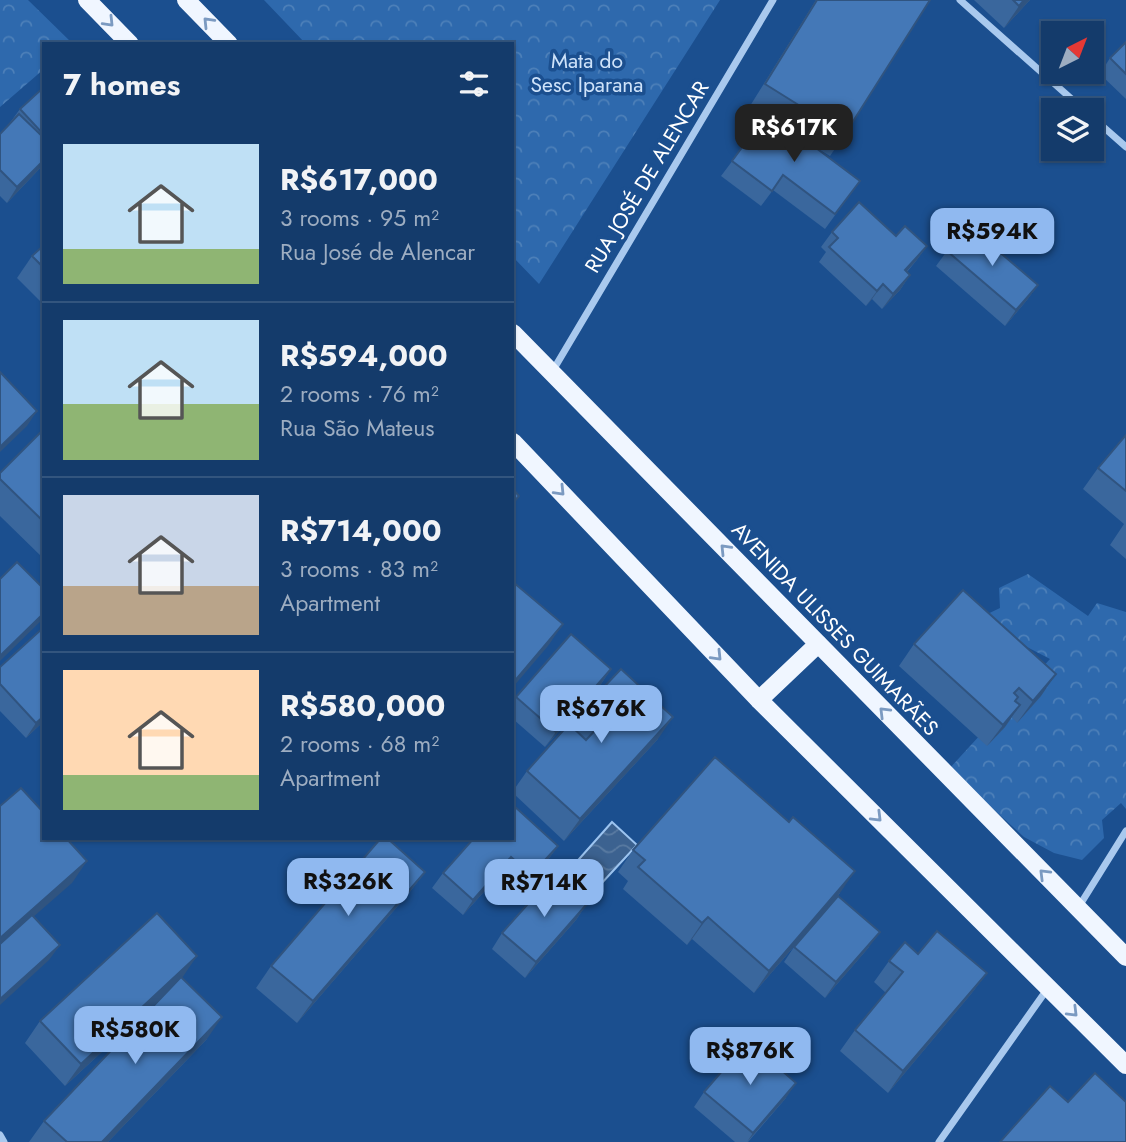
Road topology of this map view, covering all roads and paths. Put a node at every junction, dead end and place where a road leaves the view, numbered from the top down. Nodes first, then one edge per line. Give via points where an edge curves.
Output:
1 (88, 0) edge
2 (186, 0) edge
3 (773, 0) edge
4 (960, 0) edge
5 (128, 42) edge
6 (227, 42) edge
7 (1070, 98) edge
8 (1104, 128) edge
9 (1126, 148) edge
10 (514, 334) edge
11 (552, 373) junction
12 (514, 443) edge
13 (818, 645) junction
14 (759, 700) junction
15 (1126, 831) edge
16 (1078, 908) junction
17 (1126, 957) edge
18 (1049, 987) junction
19 (1126, 1065) edge
20 (0, 1135) edge
21 (4, 1142) edge
22 (939, 1142) edge

1 -> 5 main road
6 -> 2 main road
3 - 11 street, RUA JOSÉ DE ALENCAR
4 - 7 street
8 - 9 street
10 - 11 main road, AVENIDA ULISSES GUIMARÃES
13 -> 11 main road, AVENIDA ULISSES GUIMARÃES
12 -> 14 main road
13 - 14 main road
16 -> 13 main road, AVENIDA ULISSES GUIMARÃES
14 -> 18 main road
15 - 16 street
16 - 17 main road, AVENIDA ULISSES GUIMARÃES
18 -> 19 main road
18 - 22 street
20 - 21 street

